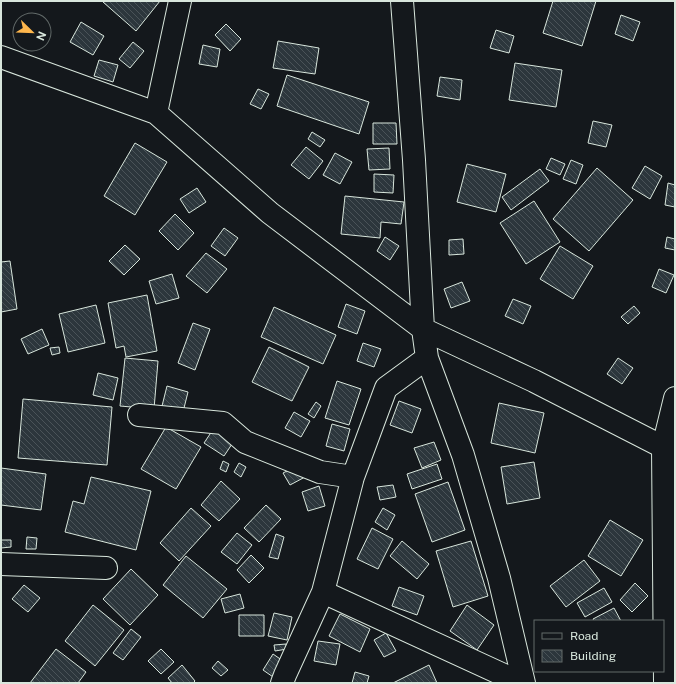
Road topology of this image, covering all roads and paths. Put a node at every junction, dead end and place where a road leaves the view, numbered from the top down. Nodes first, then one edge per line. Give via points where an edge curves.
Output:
1 (180, 1) edge
2 (402, 1) edge
3 (1, 57) edge
4 (156, 113) junction
5 (422, 329) junction
6 (427, 358) junction
7 (675, 398) edge
8 (139, 415) dead end
9 (669, 450) edge
10 (353, 477) junction
11 (1, 564) edge
12 (106, 568) dead end
13 (323, 592) junction
14 (282, 683) edge
15 (523, 683) edge
16 (665, 683) edge

1 - 4 street
2 - 5 street via 414,160
3 - 4 street
4 - 5 street via 270,213
5 - 6 street
5 - 9 street via 534,381
6 - 10 street via 386,388
6 - 15 street via 463,455 499,578
7 - 9 street
8 - 10 street via 223,423 246,442 320,472
9 - 16 street
10 - 13 street
11 - 12 street
13 - 14 street
13 - 15 street

